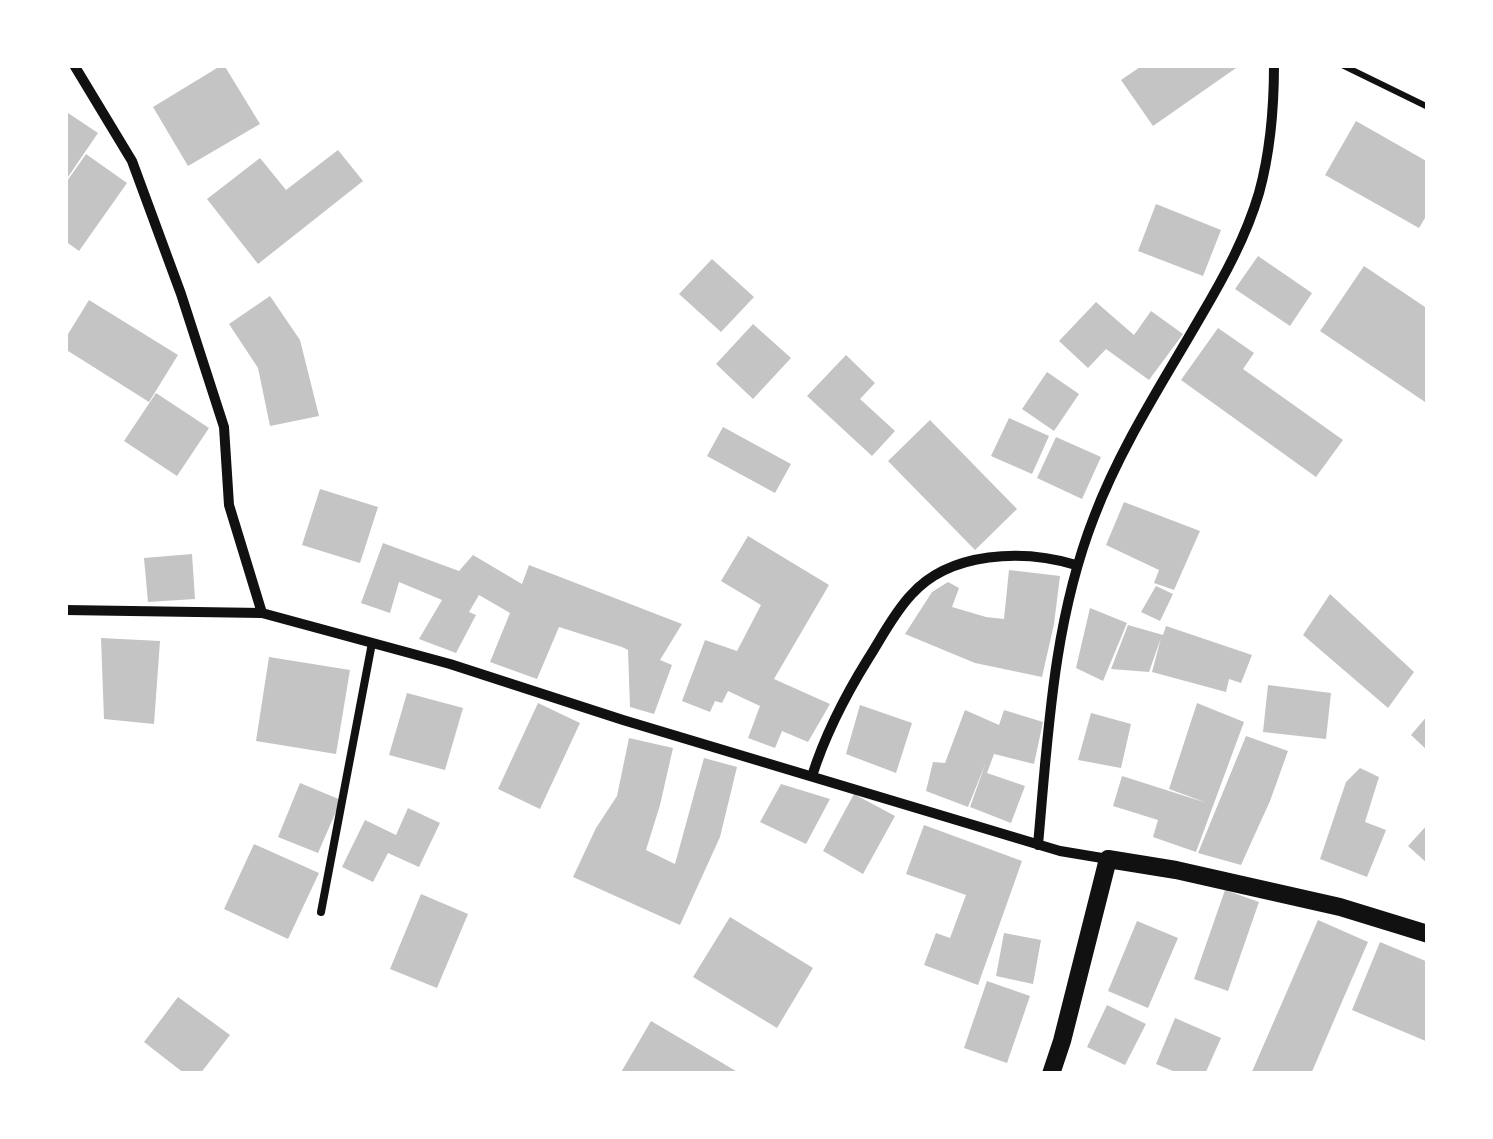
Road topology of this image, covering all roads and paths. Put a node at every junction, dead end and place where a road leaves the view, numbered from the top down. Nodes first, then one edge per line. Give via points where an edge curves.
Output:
1 (74, 65) edge
2 (1274, 65) edge
3 (1342, 65) edge
4 (1428, 107) edge
5 (1076, 564) junction
6 (65, 610) edge
7 (262, 613) junction
8 (372, 643) junction
9 (812, 776) junction
10 (1038, 845) junction
11 (1108, 859) junction
12 (321, 912) dead end
13 (1428, 934) edge
14 (1051, 1074) edge

1 - 7 street via 132,161 180,294 224,427 229,505
2 - 5 street via 1264,170 1242,240 1125,449
3 - 4 path
5 - 9 street via 1036,556 990,558 930,578 900,608 854,682
5 - 10 street via 1052,693
6 - 7 street
7 - 8 street
8 - 9 street
8 - 12 lane
9 - 10 street
10 - 11 street
11 - 13 street via 1340,907
11 - 14 street

